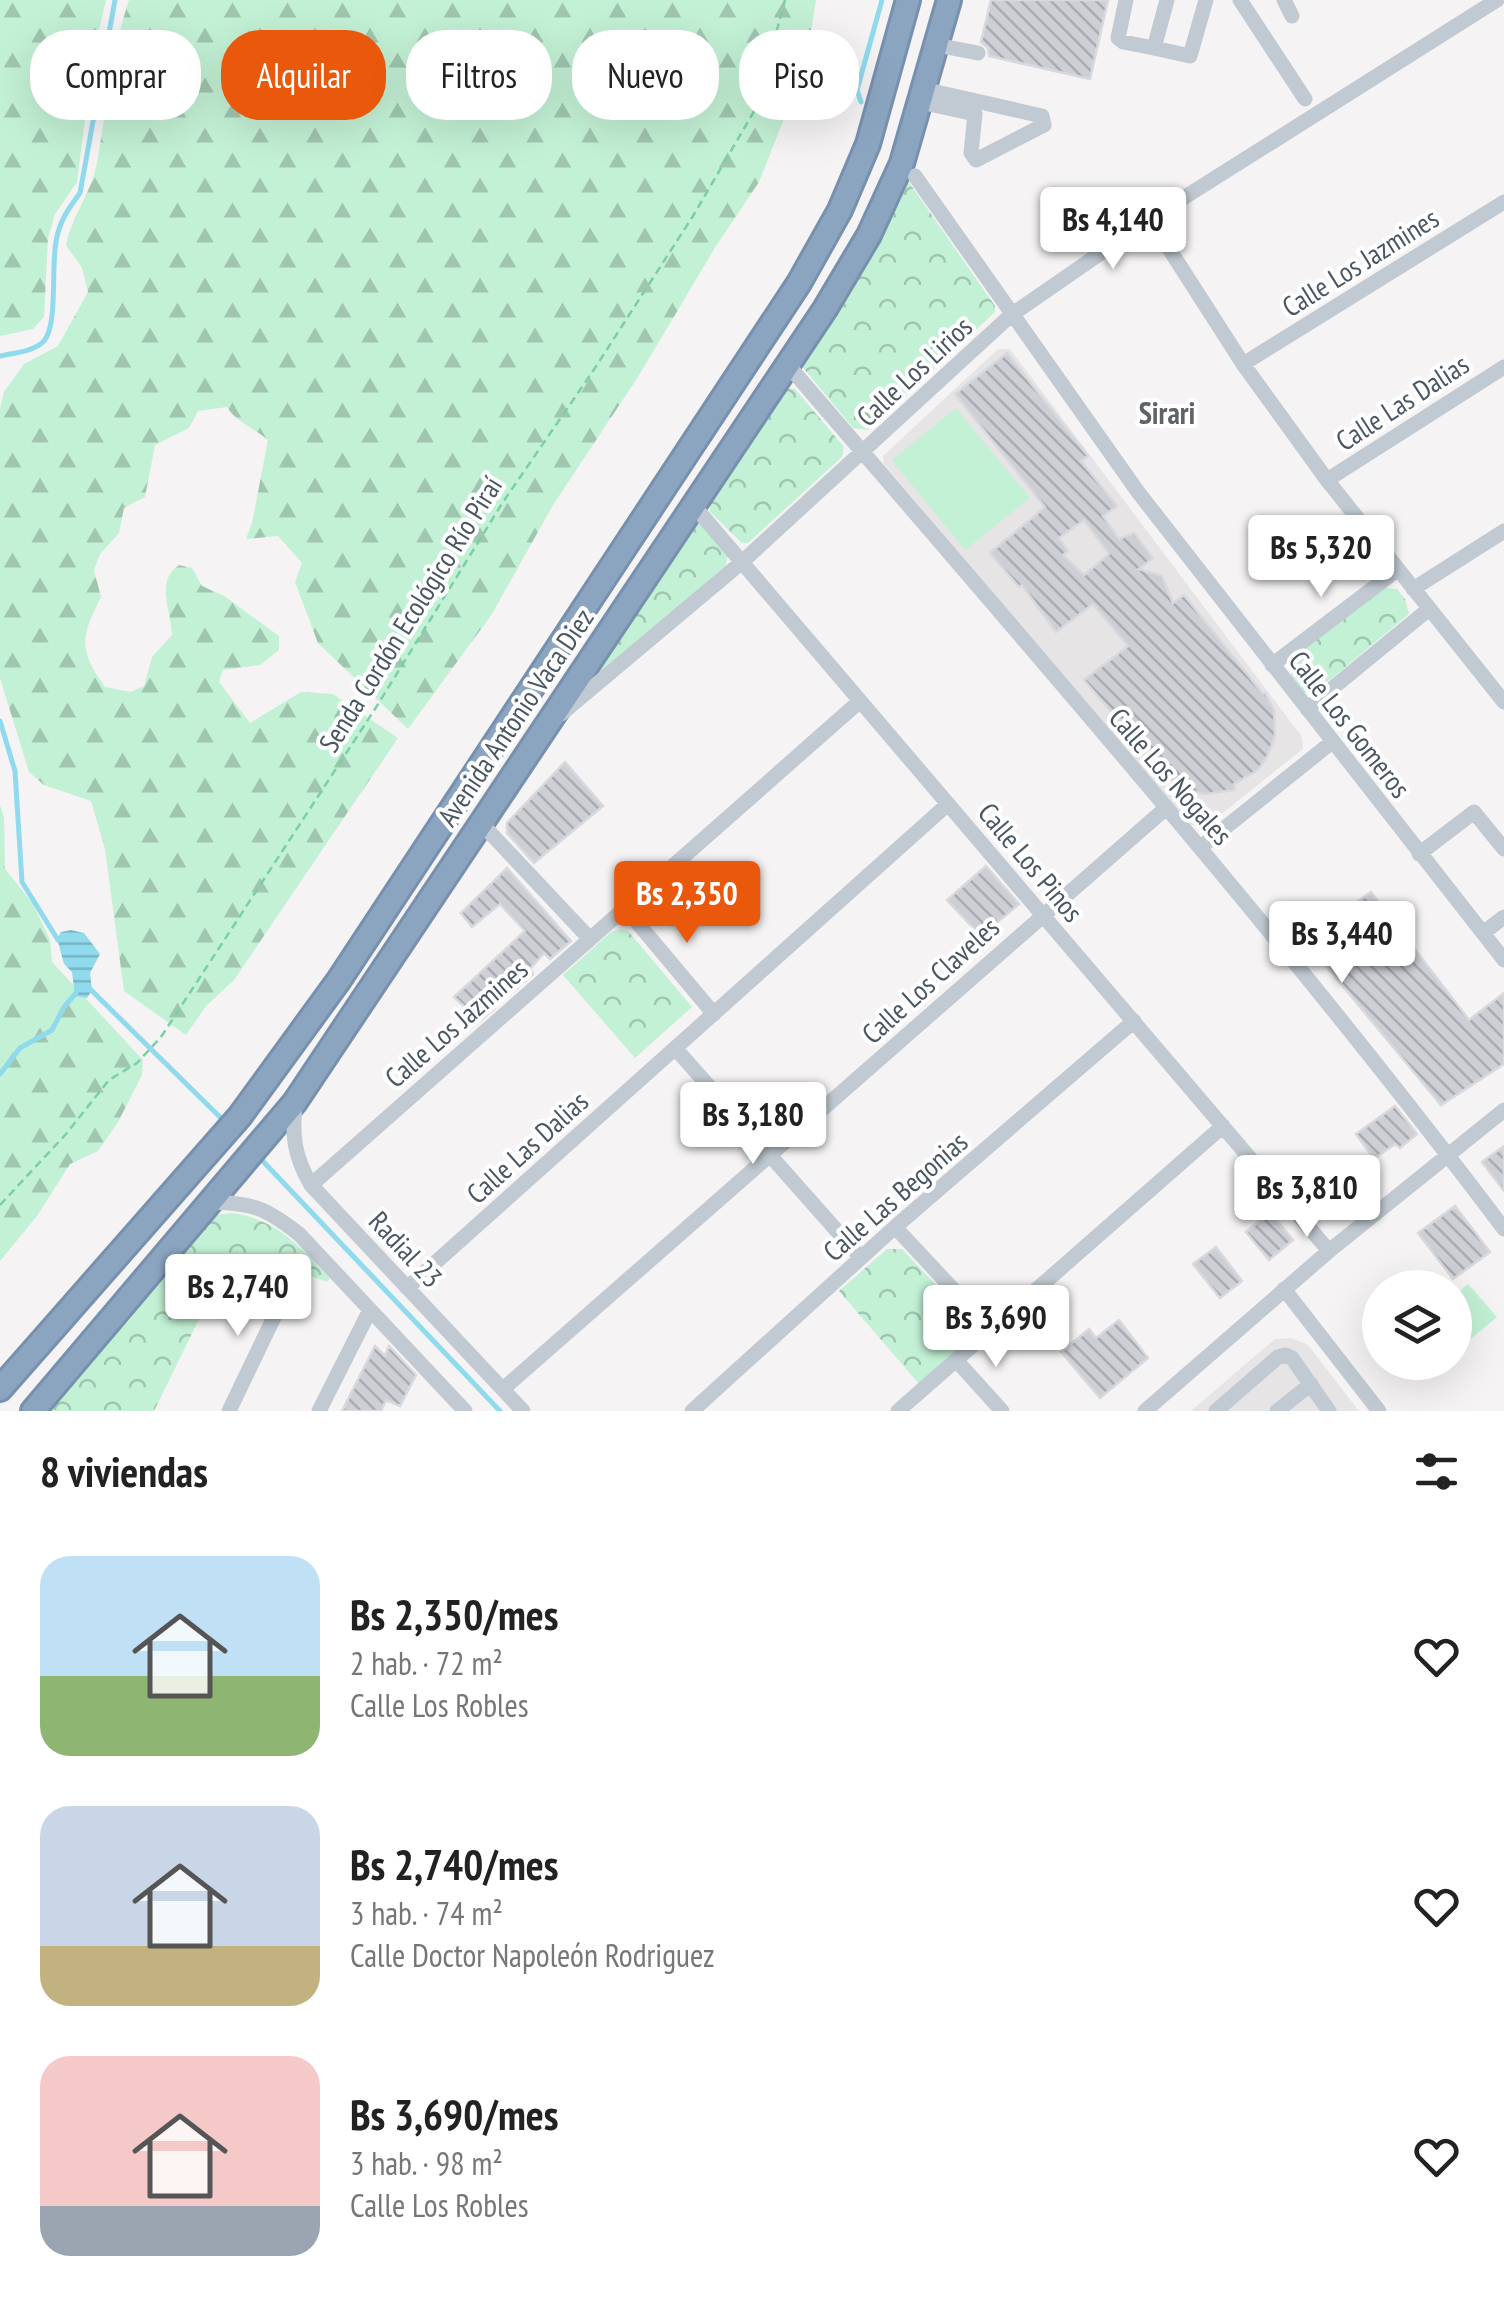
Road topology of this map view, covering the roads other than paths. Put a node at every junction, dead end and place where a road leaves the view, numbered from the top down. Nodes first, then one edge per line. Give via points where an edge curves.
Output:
1 (908, 0) edge
2 (949, 0) edge
3 (1126, 0) edge
4 (1167, 0) edge
5 (1206, 0) edge
6 (1240, 0) edge
7 (1284, 0) edge
8 (1465, 0) edge
9 (1498, 0) edge
10 (1474, 15) junction
11 (1292, 16) dead end
12 (936, 45) junction
13 (1154, 48) junction
14 (978, 54) dead end
15 (922, 96) junction
16 (1305, 99) dead end
17 (976, 109) junction
18 (915, 176) dead end
19 (1504, 202) edge
20 (1150, 219) junction
21 (1011, 315) junction
22 (1243, 364) junction
23 (788, 365) junction
24 (1504, 367) edge
25 (862, 452) junction
26 (1328, 480) junction
27 (694, 506) junction
28 (1504, 531) edge
29 (742, 562) junction
30 (1397, 570) junction
31 (1412, 589) junction
32 (1429, 609) junction
33 (1272, 666) junction
34 (860, 701) junction
35 (1504, 702) edge
36 (1306, 709) junction
37 (548, 723) junction
38 (1332, 742) junction
39 (948, 804) junction
40 (1166, 808) junction
41 (480, 822) junction
42 (432, 838) junction
43 (1201, 847) junction
44 (1504, 849) edge
45 (1419, 854) junction
46 (426, 905) junction
47 (625, 908) junction
48 (1042, 914) junction
49 (1504, 917) edge
50 (1482, 933) junction
51 (590, 939) junction
52 (1504, 960) edge
53 (714, 1014) junction
54 (1134, 1021) junction
55 (675, 1048) junction
56 (295, 1102) junction
57 (1504, 1110) edge
58 (1223, 1126) junction
59 (771, 1154) junction
60 (1448, 1154) junction
61 (311, 1184) junction
62 (212, 1202) junction
63 (895, 1228) junction
64 (1504, 1230) edge
65 (1329, 1251) junction
66 (116, 1254) junction
67 (862, 1258) junction
68 (289, 1286) dead end
69 (407, 1288) junction
70 (1284, 1289) junction
71 (369, 1312) junction
72 (990, 1328) junction
73 (956, 1360) junction
74 (71, 1367) junction
75 (1311, 1384) junction
76 (0, 1389) edge
77 (503, 1389) junction
78 (1325, 1409) edge
79 (34, 1411) edge
80 (228, 1411) edge
81 (319, 1411) edge
82 (465, 1411) edge
83 (523, 1411) edge
84 (692, 1411) edge
85 (898, 1411) edge
86 (1002, 1411) edge
87 (1145, 1411) edge
88 (1216, 1411) edge
89 (1277, 1411) edge
90 (1379, 1411) edge

1 - 42 highway, Avenida Antonio Vaca Diez via 868,144 799,283
2 - 12 highway, Avenida Antonio Vaca Diez
3 - 13 street via 1118,38
4 - 13 street
5 - 13 street via 1192,54
6 - 16 street
7 - 11 street
8 - 10 street
9 - 10 street, Calle Los Lirios
10 - 20 street, Calle Los Lirios
12 - 14 street
12 - 15 highway, Avenida Antonio Vaca Diez
15 - 17 street
15 - 23 highway, Avenida Antonio Vaca Diez via 902,164 868,235
17 - 17 street via 976,160 1044,125 1042,116
18 - 21 street, Calle Los Gomeros
19 - 22 street, Calle Los Jazmines
20 - 21 street, Calle Los Lirios
20 - 22 street
21 - 25 street, Calle Los Lirios
21 - 33 street, Calle Los Gomeros
22 - 26 street
23 - 25 street, Calle Los Nogales
23 - 27 highway, Avenida Antonio Vaca Diez
24 - 26 street, Calle Las Dalias
25 - 29 street, Calle Los Lirios
25 - 40 street, Calle Los Nogales
26 - 30 street
27 - 29 street, Calle Los Pinos
27 - 37 highway, Avenida Antonio Vaca Diez
28 - 31 street
29 - 34 street, Calle Los Pinos
29 - 37 street, Calle Los Lirios
30 - 31 street
30 - 33 street
31 - 32 street
32 - 35 street
32 - 36 street
33 - 36 street, Calle Los Gomeros
34 - 39 street, Calle Los Pinos
34 - 47 street, Calle Los Jazmines
36 - 38 street, Calle Los Gomeros
37 - 41 highway, Avenida Antonio Vaca Diez
38 - 43 street
38 - 45 street, Calle Los Gomeros
39 - 48 street, Calle Los Pinos
39 - 53 street, Calle Las Dalias
40 - 43 street, Calle Los Nogales
40 - 48 street, Calle Los Claveles
41 - 46 highway, Avenida Antonio Vaca Diez
41 - 51 street
42 - 46 highway via 446,844 448,855
42 - 66 highway, Avenida Antonio Vaca Diez via 240,1116
43 - 60 street, Calle Los Nogales
44 - 45 street via 1474,812
45 - 50 street, Calle Los Gomeros
46 - 56 highway, Avenida Antonio Vaca Diez
47 - 51 street, Calle Los Jazmines
47 - 53 street
48 - 54 street, Calle Los Pinos
48 - 59 street, Calle Los Claveles
49 - 50 street
50 - 52 street, Calle Los Gomeros
51 - 61 street, Calle Los Jazmines
53 - 55 street, Calle Las Dalias
54 - 58 street, Calle Los Pinos
54 - 63 street, Calle Las Begonias
55 - 59 street
55 - 69 street, Calle Las Dalias
56 - 61 street, Radial 23 via 292,1137
56 - 62 highway, Avenida Antonio Vaca Diez
57 - 60 street
58 - 65 street, Calle Los Pinos
58 - 72 street
59 - 67 street
59 - 77 street, Calle Los Claveles
60 - 64 street, Calle Los Nogales
60 - 65 street
61 - 69 street, Radial 23
62 - 71 street via 268,1210 299,1234
62 - 74 highway, Avenida Antonio Vaca Diez
63 - 67 street, Calle Las Begonias
63 - 72 street
65 - 70 street
66 - 74 highway via 102,1285 53,1343 55,1359
66 - 76 highway, Avenida Antonio Vaca Diez
67 - 84 street, Calle Las Begonias
68 - 80 street
69 - 77 street, Radial 23
70 - 87 street
70 - 90 street
71 - 81 street
71 - 82 street
72 - 73 street
73 - 85 street
73 - 86 street
74 - 79 highway, Avenida Antonio Vaca Diez
75 - 78 street
75 - 88 street via 1292,1358 1278,1357
75 - 89 street
77 - 83 street, Radial 23

